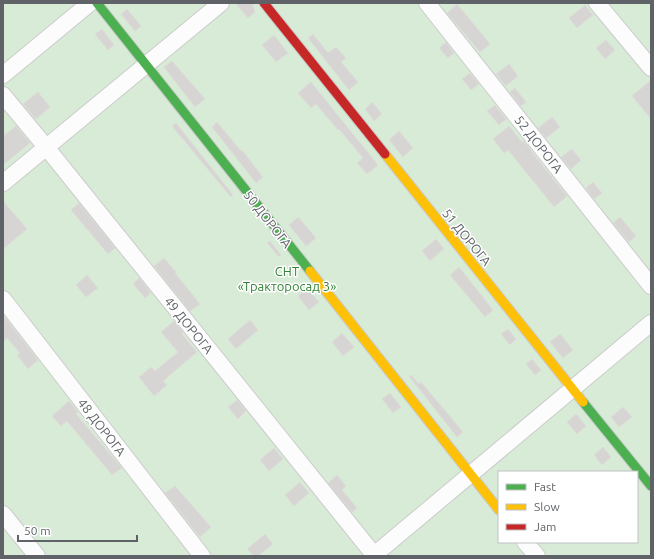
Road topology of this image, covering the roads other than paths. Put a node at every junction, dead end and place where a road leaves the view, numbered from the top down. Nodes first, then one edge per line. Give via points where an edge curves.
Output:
1 (90, 3) edge
2 (97, 3) edge
3 (221, 3) edge
4 (264, 3) edge
5 (427, 3) edge
6 (597, 3) edge
7 (146, 65) junction
8 (651, 68) edge
9 (3, 75) edge
10 (3, 95) edge
11 (46, 147) junction
12 (3, 183) edge
13 (651, 286) edge
14 (3, 299) edge
15 (651, 323) edge
16 (572, 389) junction
17 (470, 474) junction
18 (651, 486) edge
19 (498, 509) edge
20 (3, 514) edge
21 (527, 543) edge
22 (37, 556) edge
23 (202, 556) edge
24 (374, 556) edge
25 (537, 556) edge

1 - 9 street
2 - 7 street, 50 ДОРОГА
3 - 7 street
4 - 16 street, 51 ДОРОГА
5 - 13 street, 52 ДОРОГА
6 - 8 street
7 - 11 street
7 - 17 street, 50 ДОРОГА
10 - 11 street, 49 ДОРОГА
11 - 12 street
11 - 24 street, 49 ДОРОГА
14 - 23 street, 48 ДОРОГА
15 - 16 street
16 - 17 street
16 - 18 street, 51 ДОРОГА
17 - 19 street, 50 ДОРОГА
17 - 24 street
20 - 22 street
21 - 25 street

